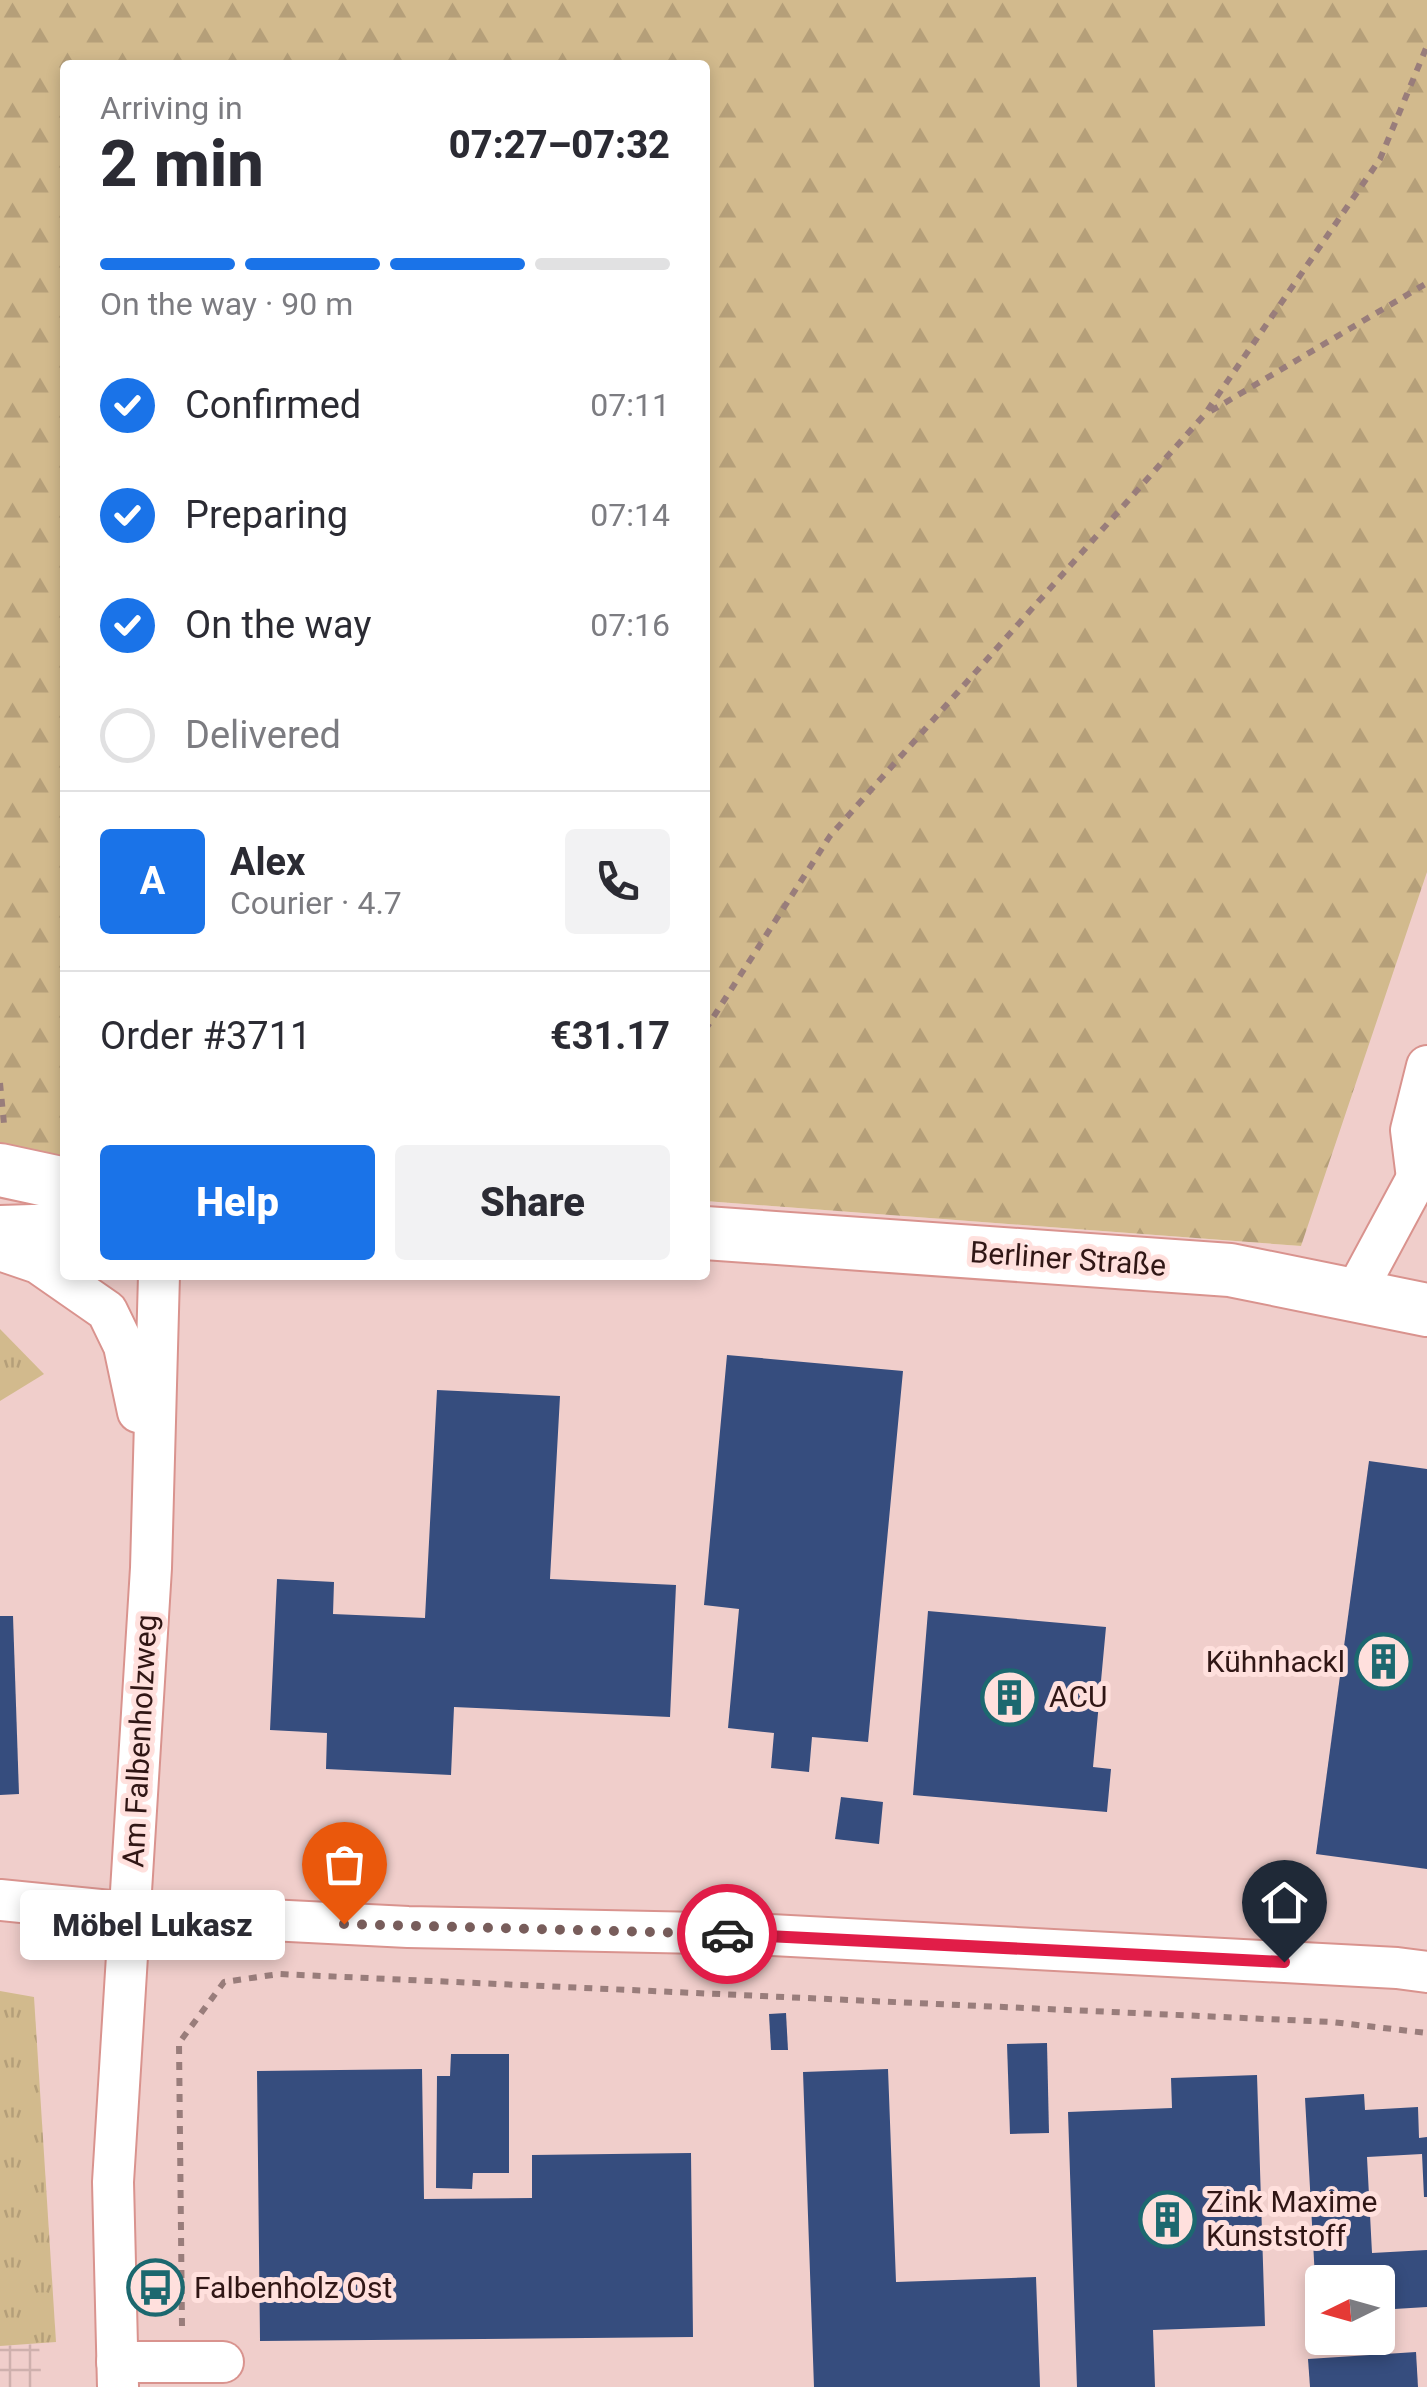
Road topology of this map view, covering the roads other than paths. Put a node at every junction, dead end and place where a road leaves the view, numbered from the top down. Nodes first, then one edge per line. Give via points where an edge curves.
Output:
1 (1427, 1066) edge
2 (0, 1170) edge
3 (1422, 1178) edge
4 (60, 1183) edge
5 (60, 1230) edge
6 (0, 1232) edge
7 (710, 1234) edge
8 (0, 1250) edge
9 (60, 1278) edge
10 (62, 1280) edge
11 (160, 1280) edge
12 (1354, 1296) junction
13 (1427, 1310) edge
14 (153, 1485) junction
15 (0, 1900) edge
16 (130, 1913) junction
17 (1427, 1972) edge
18 (223, 2362) dead end
19 (117, 2375) edge

1 - 3 street via 1411,1130
2 - 4 main road
3 - 12 street
5 - 6 main road
7 - 12 main road, Berliner Straße via 1230,1270
8 - 9 street
10 - 14 street via 107,1311 124,1346
11 - 14 street, Am Falbenholzweg
12 - 13 main road, Berliner Straße
14 - 16 street, Am Falbenholzweg
15 - 16 street
16 - 17 street via 751,1934
16 - 19 street, Am Falbenholzweg via 114,2182
18 - 19 street

